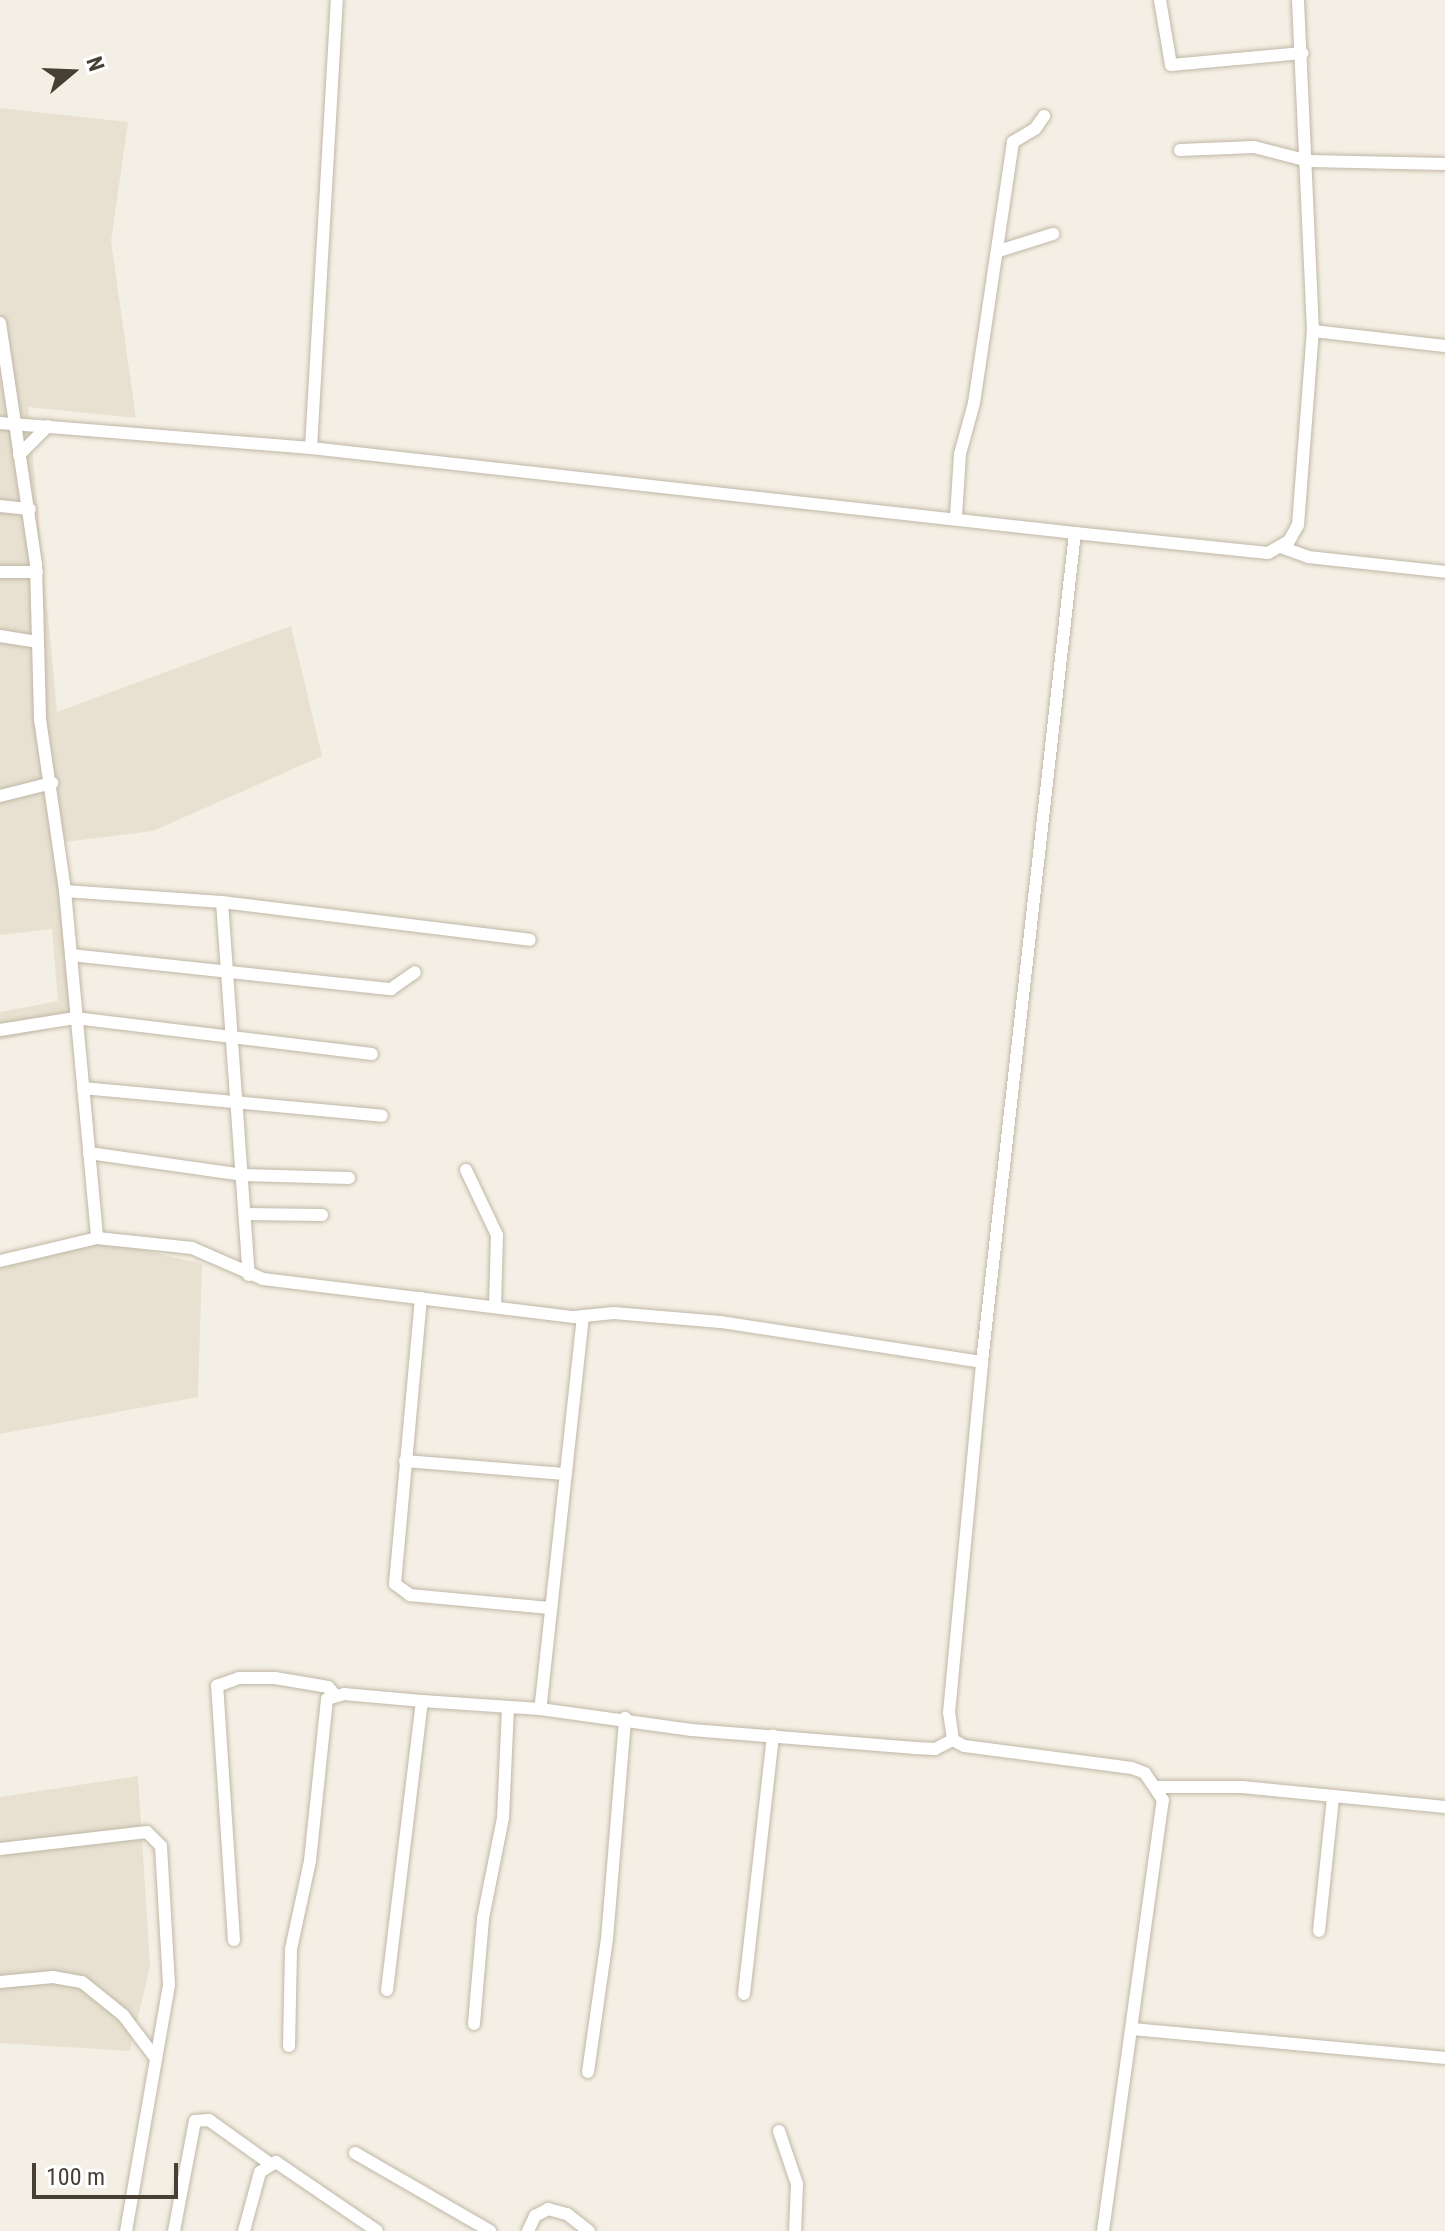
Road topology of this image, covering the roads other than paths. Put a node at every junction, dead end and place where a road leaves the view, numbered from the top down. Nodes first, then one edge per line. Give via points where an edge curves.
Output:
1 (337, 0) edge
2 (1160, 0) edge
3 (1298, 0) edge
4 (1302, 53) junction
5 (1044, 116) dead end
6 (1180, 150) dead end
7 (1309, 161) junction
8 (1445, 164) edge
9 (1053, 234) dead end
10 (999, 251) junction
11 (0, 323) edge
12 (1313, 331) junction
13 (1443, 344) edge
14 (0, 423) edge
15 (16, 424) junction
16 (48, 426) junction
17 (311, 448) junction
18 (19, 455) junction
19 (0, 506) edge
20 (30, 509) junction
21 (956, 516) junction
22 (1075, 533) junction
23 (1281, 547) junction
24 (0, 572) edge
25 (37, 572) junction
26 (1445, 572) edge
27 (0, 636) edge
28 (36, 642) junction
29 (52, 783) junction
30 (0, 796) edge
31 (65, 891) junction
32 (222, 902) junction
33 (530, 940) dead end
34 (71, 955) junction
35 (228, 972) junction
36 (415, 972) dead end
37 (75, 1018) junction
38 (0, 1030) edge
39 (233, 1038) junction
40 (372, 1054) dead end
41 (83, 1088) junction
42 (240, 1106) junction
43 (382, 1116) dead end
44 (89, 1153) junction
45 (466, 1170) dead end
46 (243, 1175) junction
47 (349, 1178) dead end
48 (245, 1214) junction
49 (322, 1215) dead end
50 (97, 1238) junction
51 (0, 1261) edge
52 (249, 1275) junction
53 (421, 1298) junction
54 (495, 1307) junction
55 (583, 1316) junction
56 (982, 1362) junction
57 (405, 1461) junction
58 (564, 1474) junction
59 (551, 1608) junction
60 (335, 1695) junction
61 (422, 1701) junction
62 (508, 1707) junction
63 (540, 1709) junction
64 (625, 1718) junction
65 (773, 1736) junction
66 (953, 1740) junction
67 (1157, 1787) junction
68 (1333, 1797) junction
69 (1445, 1807) edge
70 (0, 1849) edge
71 (1319, 1931) dead end
72 (234, 1940) dead end
73 (0, 1982) edge
74 (387, 1990) dead end
75 (744, 1994) dead end
76 (474, 2024) dead end
77 (1133, 2029) junction
78 (289, 2046) dead end
79 (154, 2056) junction
80 (1445, 2058) edge
81 (588, 2072) dead end
82 (779, 2131) dead end
83 (355, 2153) dead end
84 (269, 2163) junction
85 (126, 2231) edge
86 (174, 2231) edge
87 (244, 2231) edge
88 (377, 2231) edge
89 (490, 2231) edge
90 (528, 2231) edge
91 (589, 2231) edge
92 (795, 2231) edge
93 (1103, 2231) edge

1 - 17 street
2 - 4 street via 1171,65
3 - 4 street
4 - 7 street
5 - 10 street via 1035,129 1013,142
6 - 7 street via 1254,147
7 - 8 street
7 - 12 street
9 - 10 street
10 - 21 street via 985,311 974,403 960,454
11 - 15 street
12 - 13 street
12 - 23 street via 1298,525
14 - 15 street
15 - 16 street
15 - 18 street
16 - 17 street
16 - 18 street
17 - 21 street
18 - 20 street
19 - 20 street
20 - 25 street
21 - 22 street
22 - 23 street via 1250,552
22 - 56 street
23 - 26 street via 1308,557
24 - 25 street
25 - 28 street
27 - 28 street
28 - 29 street via 40,719
29 - 30 street
29 - 31 street
31 - 32 street
31 - 34 street
32 - 33 street
32 - 35 street
34 - 35 street
34 - 37 street
35 - 36 street via 391,989
35 - 39 street
37 - 38 street
37 - 39 street
37 - 41 street
39 - 40 street
39 - 42 street
41 - 42 street
41 - 44 street
42 - 43 street
42 - 46 street
44 - 46 street
44 - 50 street
45 - 54 street via 497,1235
46 - 47 street
46 - 48 street
48 - 49 street
48 - 52 street
50 - 51 street
50 - 52 street via 192,1248
52 - 53 street
53 - 54 street
53 - 57 street
54 - 55 street
55 - 56 street via 614,1313 721,1322
55 - 58 street
56 - 66 street via 949,1713
57 - 58 street
57 - 59 street via 393,1573 401,1591
58 - 59 street
59 - 63 street
60 - 61 street
60 - 72 street via 328,1687 275,1678 230,1679 217,1686
60 - 78 street via 325,1706 310,1861 291,1949
61 - 62 street
61 - 74 street
62 - 63 street
62 - 76 street via 503,1818 483,1918
63 - 64 street
64 - 65 street
64 - 81 street via 607,1939
65 - 66 street via 935,1749
65 - 75 street
66 - 67 street via 981,1751 1132,1768
67 - 68 street via 1242,1787
67 - 77 street via 1165,1814
68 - 69 street
68 - 71 street
70 - 79 street via 133,1832 156,1836 164,1858 169,1985
73 - 79 street via 53,1977 82,1982 123,2015
77 - 80 street
77 - 93 street
79 - 85 street
82 - 92 street via 797,2184
83 - 89 street
84 - 86 street via 209,2120 195,2121
84 - 87 street via 260,2172
84 - 88 street via 284,2165
90 - 91 street via 535,2216 548,2209 567,2214

